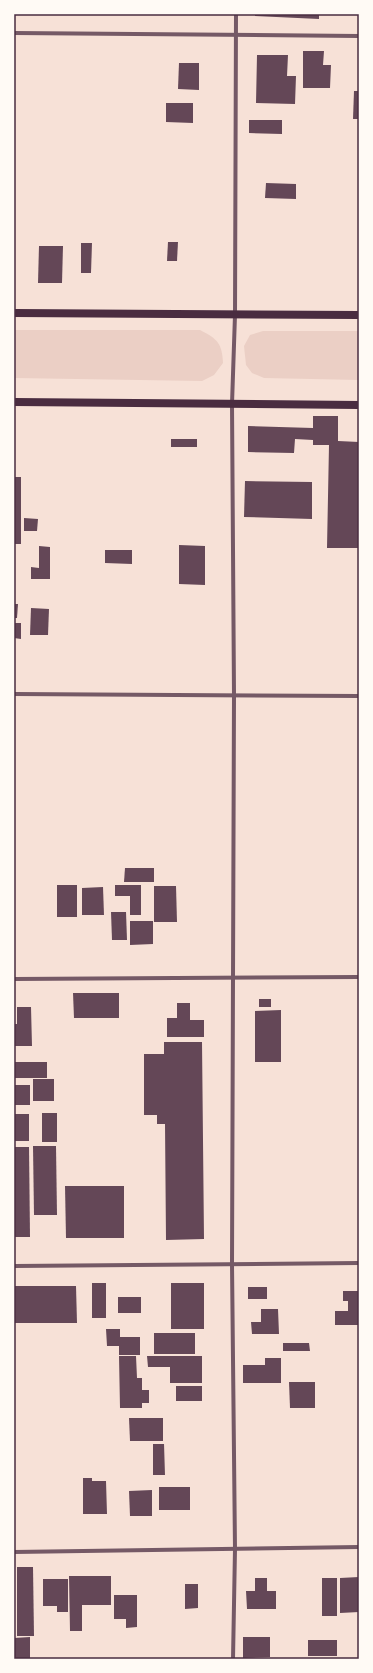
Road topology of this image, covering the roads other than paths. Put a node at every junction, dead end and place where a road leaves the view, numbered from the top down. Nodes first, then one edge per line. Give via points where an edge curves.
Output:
1 (236, 14) edge
2 (14, 33) edge
3 (236, 35) junction
4 (359, 36) edge
5 (14, 313) edge
6 (235, 315) junction
7 (359, 315) edge
8 (14, 402) edge
9 (232, 404) junction
10 (359, 405) edge
11 (14, 694) edge
12 (234, 695) junction
13 (359, 696) edge
14 (232, 977) junction
15 (359, 977) edge
16 (14, 979) edge
17 (359, 1263) edge
18 (232, 1264) junction
19 (14, 1266) edge
20 (359, 1547) edge
21 (235, 1549) junction
22 (14, 1552) edge
23 (233, 1659) edge

1 - 3 street
2 - 3 street
3 - 4 street
3 - 6 street
5 - 6 main road
6 - 7 main road
6 - 9 street
8 - 9 main road
9 - 10 main road
9 - 12 street
11 - 12 street
12 - 13 street
12 - 14 street
14 - 15 street
14 - 16 street
14 - 18 street
17 - 18 street
18 - 19 street
18 - 21 street
20 - 21 street
21 - 22 street
21 - 23 street

